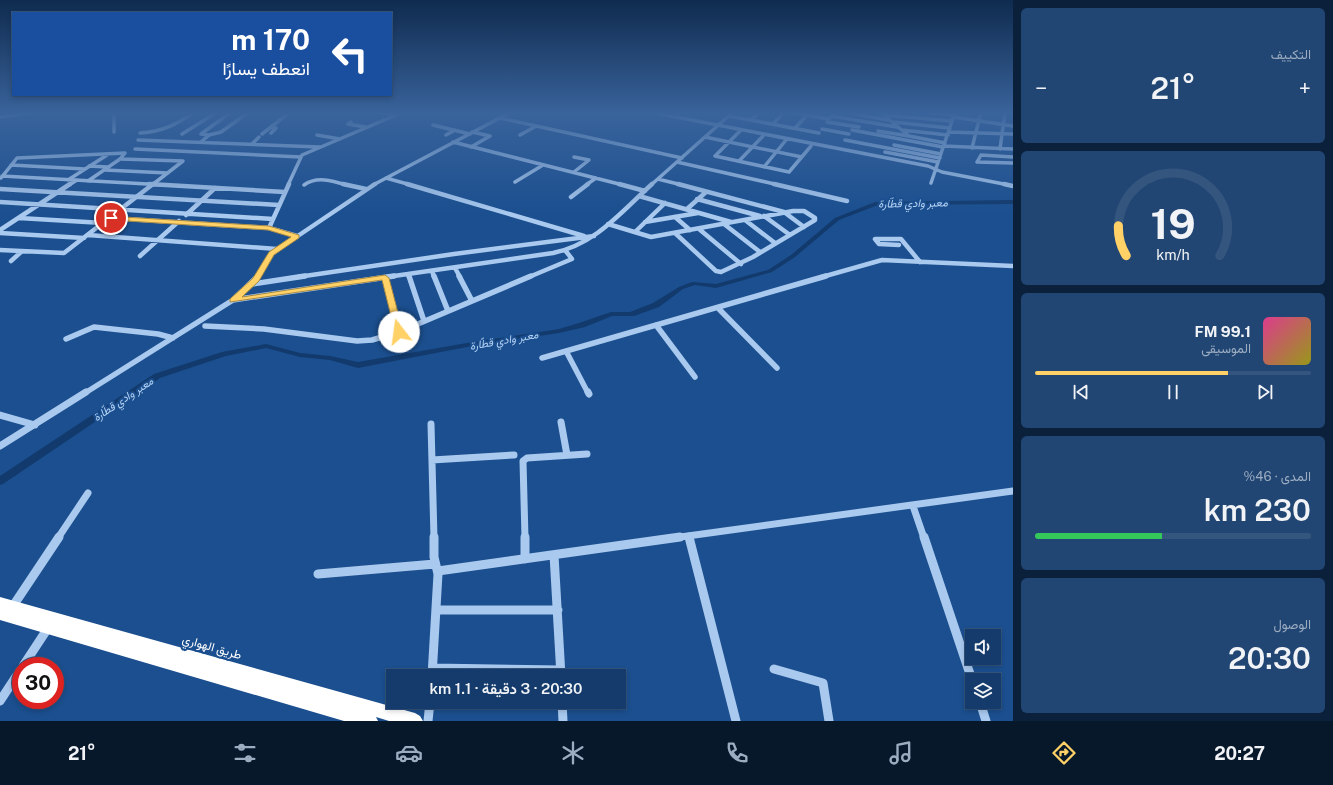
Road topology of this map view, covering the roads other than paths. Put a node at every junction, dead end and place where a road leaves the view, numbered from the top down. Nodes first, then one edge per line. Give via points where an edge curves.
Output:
1 (944, 145) edge
2 (167, 146) edge
3 (229, 146) edge
4 (290, 146) edge
5 (325, 146) edge
6 (446, 146) edge
7 (466, 146) edge
8 (626, 146) edge
9 (696, 146) edge
10 (725, 146) edge
11 (746, 146) edge
12 (781, 146) edge
13 (811, 146) dead end
14 (827, 146) edge
15 (872, 146) edge
16 (896, 146) edge
17 (950, 146) edge
18 (1000, 146) edge
19 (322, 147) junction
20 (471, 147) joint
21 (752, 147) junction
22 (839, 148) joint
23 (972, 148) joint
24 (135, 149) dead end
25 (878, 149) junction
26 (1000, 149) junction
27 (1013, 149) edge
28 (161, 150) junction
29 (776, 152) junction
30 (220, 153) junction
31 (108, 154) junction
32 (875, 155) junction
33 (1013, 156) edge
34 (301, 157) junction
35 (574, 157) dead end
36 (802, 157) junction
37 (682, 158) junction
38 (940, 158) junction
39 (121, 159) junction
40 (739, 161) junction
41 (678, 162) junction
42 (1013, 163) edge
43 (11, 165) junction
44 (543, 165) junction
45 (87, 167) junction
46 (764, 167) junction
47 (107, 168) junction
48 (935, 169) junction
49 (574, 172) junction
50 (168, 173) junction
51 (1, 177) edge
52 (386, 178) junction
53 (596, 178) junction
54 (658, 179) junction
55 (68, 180) junction
56 (77, 180) junction
57 (88, 181) junction
58 (515, 182) dead end
59 (931, 183) dead end
60 (154, 184) junction
61 (304, 185) dead end
62 (1013, 186) edge
63 (216, 188) junction
64 (0, 189) edge
65 (366, 189) junction
66 (645, 190) junction
67 (59, 192) junction
68 (285, 192) junction
69 (706, 192) junction
70 (639, 196) junction
71 (138, 197) junction
72 (571, 197) dead end
73 (697, 199) junction
74 (202, 200) junction
75 (847, 201) dead end
76 (0, 202) edge
77 (665, 203) junction
78 (39, 204) junction
79 (279, 205) junction
80 (687, 209) junction
81 (121, 210) junction
82 (784, 212) junction
83 (699, 213) junction
84 (187, 214) junction
85 (763, 216) junction
86 (675, 217) junction
87 (19, 218) junction
88 (111, 218) junction
89 (273, 219) junction
90 (745, 220) junction
91 (178, 222) junction
92 (645, 222) junction
93 (733, 222) junction
94 (103, 223) junction
95 (608, 224) junction
96 (724, 224) junction
97 (804, 227) junction
98 (269, 228) junction
99 (699, 229) junction
100 (690, 230) junction
101 (0, 232) edge
102 (635, 232) junction
103 (674, 233) junction
104 (790, 235) junction
105 (297, 236) junction
106 (594, 236) junction
107 (86, 237) junction
108 (587, 237) junction
109 (158, 240) junction
110 (775, 243) junction
111 (872, 244) dead end
112 (879, 244) junction
113 (899, 245) dead end
114 (277, 249) junction
115 (0, 250) edge
116 (565, 250) junction
117 (21, 252) junction
118 (760, 252) junction
119 (140, 256) dead end
120 (11, 261) dead end
121 (920, 262) junction
122 (741, 264) junction
123 (1012, 267) edge
124 (455, 268) junction
125 (432, 271) junction
126 (408, 274) junction
127 (385, 278) junction
128 (252, 284) junction
129 (233, 300) junction
130 (472, 301) junction
131 (718, 308) junction
132 (448, 311) junction
133 (424, 321) junction
134 (656, 325) junction
135 (205, 326) dead end
136 (399, 332) junction
137 (173, 338) junction
138 (66, 339) dead end
139 (566, 351) junction
140 (542, 358) dead end
141 (777, 368) dead end
142 (695, 377) dead end
143 (590, 394) dead end
144 (0, 415) edge
145 (561, 422) dead end
146 (431, 424) dead end
147 (34, 425) junction
148 (0, 446) edge
149 (514, 454) dead end
150 (587, 454) dead end
151 (567, 455) junction
152 (432, 460) junction
153 (1013, 491) edge
154 (88, 493) dead end
155 (913, 506) junction
156 (689, 537) junction
157 (554, 555) junction
158 (525, 559) junction
159 (436, 568) junction
160 (318, 574) dead end
161 (6, 604) edge
162 (436, 610) junction
163 (558, 610) junction
164 (0, 614) edge
165 (48, 628) junction
166 (29, 657) edge
167 (433, 669) edge
168 (561, 669) edge
169 (774, 669) dead end
170 (970, 673) edge
171 (12, 683) edge
172 (280, 688) junction
173 (0, 701) edge
174 (429, 709) edge
175 (562, 709) edge
176 (982, 709) edge
177 (370, 721) edge
178 (415, 721) edge
179 (428, 721) edge
180 (563, 721) edge
181 (736, 721) edge
182 (829, 721) edge
183 (986, 721) edge

1 - 38 street
2 - 28 street
3 - 30 street
4 - 19 street
5 - 19 street
6 - 52 street
7 - 20 street
8 - 37 street
9 - 37 street
10 - 40 street via 715,156
11 - 21 street
12 - 29 street
13 - 36 street
14 - 22 street
15 - 25 street
16 - 38 street
17 - 23 street
18 - 26 street
19 - 34 street
20 - 44 street
21 - 29 street
21 - 40 street
22 - 32 street
23 - 26 street
24 - 28 street
25 - 32 street
25 - 38 street
26 - 27 street
28 - 30 street
29 - 36 street
29 - 46 street
30 - 34 street
31 - 39 street via 125,153
31 - 43 street via 17,158
31 - 45 street
32 - 48 street
33 - 42 street via 980,155 977,162
34 - 68 street
35 - 49 street via 589,160
36 - 46 street via 790,171
37 - 41 street
38 - 48 street
39 - 47 street
39 - 50 street via 184,161
40 - 46 street
41 - 54 street
41 - 75 street
43 - 45 street
43 - 51 street
44 - 49 street
44 - 58 street
45 - 47 street
45 - 55 street
47 - 50 street
47 - 57 street
48 - 59 street
48 - 62 street
49 - 53 street
50 - 60 street
51 - 55 street
52 - 65 street
52 - 108 street
53 - 66 street
53 - 72 street
54 - 66 street
54 - 69 street
55 - 56 street
56 - 57 street
56 - 67 street
57 - 60 street
60 - 63 street
60 - 71 street
61 - 65 street via 318,179
63 - 68 street
63 - 74 street
64 - 67 street
65 - 105 street
66 - 70 street
67 - 71 street
67 - 78 street
68 - 79 street
69 - 73 street
69 - 82 street
70 - 77 street
70 - 95 street
71 - 74 street
71 - 81 street
73 - 80 street
73 - 85 street
74 - 79 street
74 - 84 street
76 - 78 street
77 - 80 street
77 - 92 street
78 - 81 street
78 - 87 street
79 - 89 street
80 - 83 street
81 - 84 street
81 - 88 street
82 - 85 street
82 - 97 street
82 - 97 street via 806,211 815,220
83 - 86 street
83 - 93 street
84 - 89 street
84 - 91 street
85 - 90 street
85 - 104 street
86 - 92 street
86 - 100 street
87 - 94 street
87 - 101 street
88 - 91 street
88 - 94 street
89 - 98 street
90 - 93 street
90 - 110 street
91 - 98 street
91 - 109 street
92 - 102 street
93 - 96 street
94 - 107 street
95 - 102 street
95 - 106 street
96 - 99 street
96 - 118 street
97 - 104 street
98 - 105 street
99 - 100 street
99 - 122 street
100 - 103 street
101 - 107 street
102 - 103 street via 650,238
103 - 122 street via 718,272
104 - 110 street
105 - 114 street
106 - 108 street
106 - 116 street
107 - 109 street
107 - 117 street via 61,254
108 - 128 street
109 - 114 street
109 - 119 street
110 - 118 street
111 - 112 street
112 - 113 street
112 - 121 street via 875,239 901,240
114 - 128 street
115 - 117 street
116 - 124 street
116 - 130 street via 572,257 570,260
117 - 120 street
118 - 122 street
121 - 123 street
121 - 131 street via 880,261
124 - 125 street
124 - 130 street
125 - 126 street
125 - 132 street
126 - 127 street
126 - 133 street
127 - 129 street
127 - 136 street
128 - 129 street
129 - 137 street
130 - 132 street
131 - 134 street
131 - 141 street
132 - 133 street
133 - 136 street
134 - 139 street
134 - 142 street
135 - 136 street via 264,329 357,341 372,340
137 - 138 street via 94,327
137 - 147 street
139 - 140 street
139 - 143 street
144 - 147 street
145 - 151 street
146 - 152 street
147 - 148 street
149 - 152 street
150 - 151 street
151 - 158 street via 527,458 523,461
152 - 159 street
153 - 155 street
154 - 161 street
155 - 156 street
155 - 170 street
156 - 157 street
156 - 181 street
157 - 158 street
157 - 163 street
158 - 159 street
159 - 160 street
159 - 162 street
161 - 172 highway, طريق الهواري
162 - 163 street
162 - 167 street
163 - 168 street
164 - 165 highway, طريق الهواري
165 - 166 street
165 - 172 highway, طريق الهواري
169 - 182 street via 823,683
171 - 173 street
172 - 177 highway, طريق الهواري
172 - 178 highway, طريق الهواري
174 - 179 street
175 - 180 street
176 - 183 street

